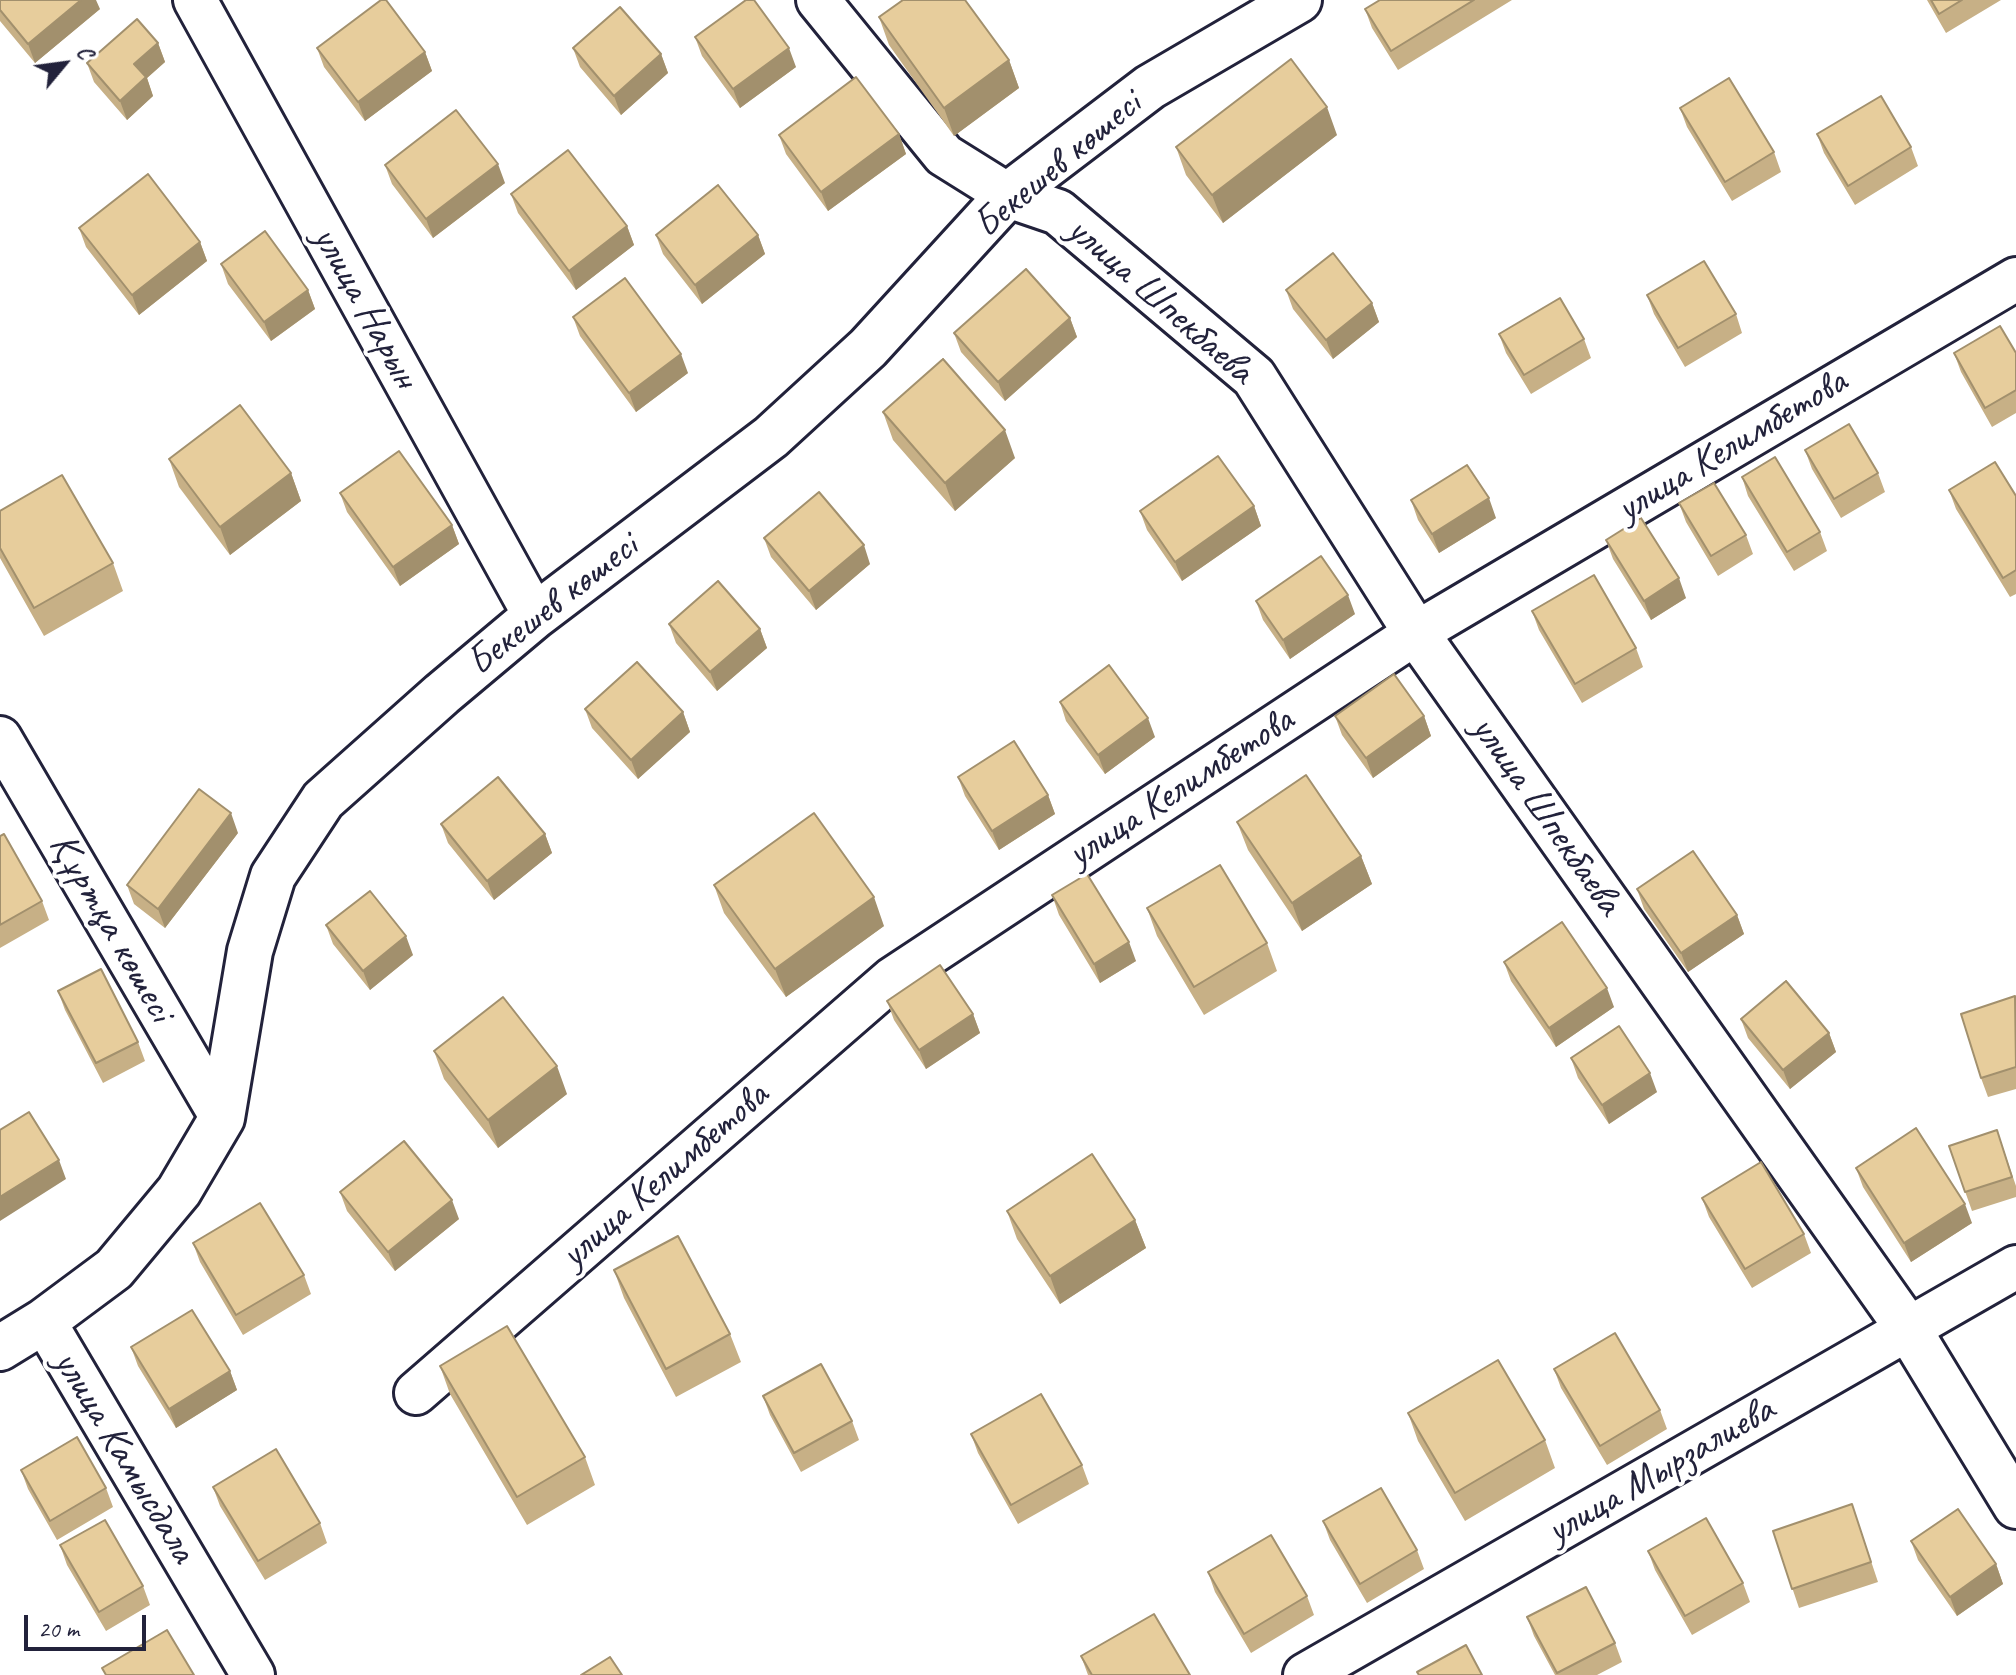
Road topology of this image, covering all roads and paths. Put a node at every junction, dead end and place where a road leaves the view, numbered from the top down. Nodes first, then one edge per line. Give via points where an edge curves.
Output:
1 (195, 0) edge
2 (818, 0) edge
3 (1299, 0) edge
4 (1008, 195) junction
5 (2016, 279) edge
6 (535, 616) junction
7 (1416, 633) junction
8 (0, 738) edge
9 (222, 1118) junction
10 (2016, 1267) edge
11 (44, 1321) junction
12 (1909, 1330) junction
13 (0, 1348) edge
14 (416, 1393) dead end
15 (2016, 1506) edge
16 (253, 1675) edge
17 (1305, 1675) edge

1 - 6 street, улица Нарын
2 - 4 street via 944,155
3 - 4 main road, Бекешев көшесі via 1150,87
4 - 6 main road, Бекешев көшесі via 868,348 771,437
4 - 7 main road, улица Шпекбаева via 1058,212 1254,377
5 - 7 street, улица Келимбетова
6 - 9 main road, Бекешев көшесі via 323,800 273,876 250,951
7 - 12 main road, улица Шпекбаева
7 - 14 street, улица Келимбетова via 892,979
8 - 9 street, Құртқа көшесі
9 - 11 main road, Бекешев көшесі via 179,1191 114,1269
10 - 12 street, улица Мырзалиева
11 - 13 main road, Бекешев көшесі
11 - 16 street, улица Камысдала
12 - 15 main road, улица Шпекбаева
12 - 17 street, улица Мырзалиева

